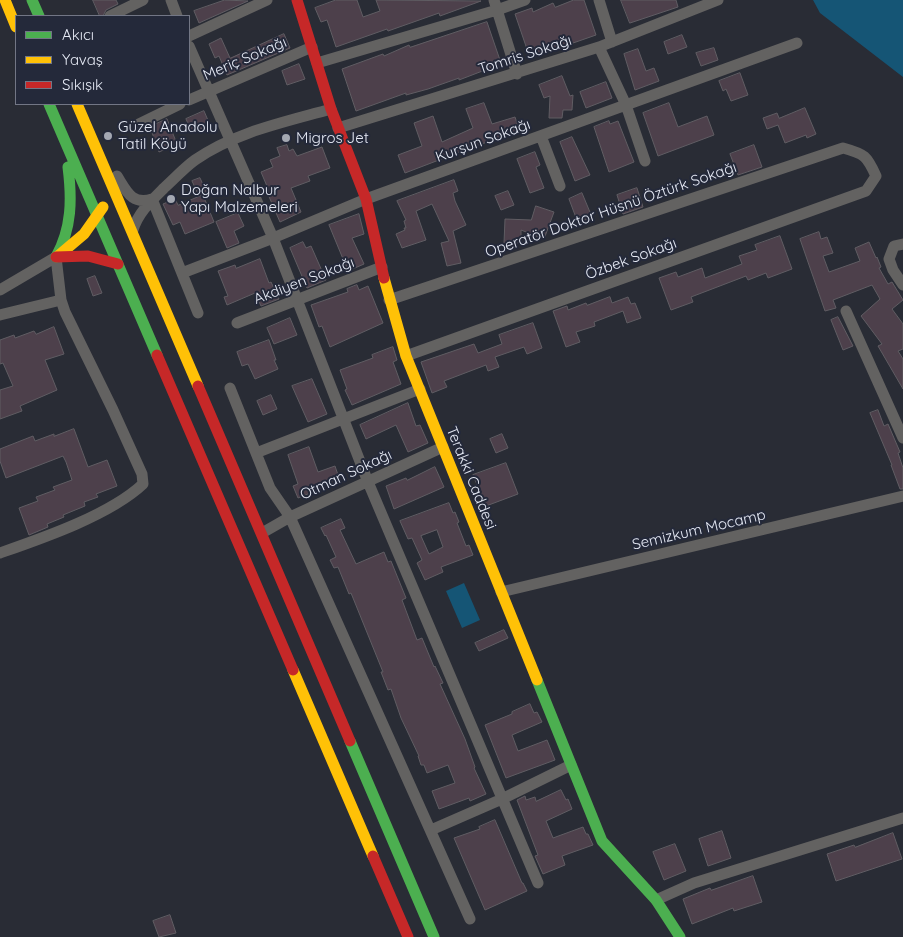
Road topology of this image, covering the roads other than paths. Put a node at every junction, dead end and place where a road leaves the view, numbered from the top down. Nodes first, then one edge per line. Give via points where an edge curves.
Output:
1 (4, 0) edge
2 (32, 0) edge
3 (144, 0) edge
4 (171, 0) edge
5 (267, 0) edge
6 (297, 0) edge
7 (525, 0) edge
8 (599, 0) edge
9 (718, 0) edge
10 (495, 5) edge
11 (39, 15) edge
12 (112, 15) edge
13 (177, 15) edge
14 (15, 25) edge
15 (190, 36) edge
16 (612, 42) junction
17 (797, 42) dead end
18 (312, 47) junction
19 (599, 47) junction
20 (190, 48) edge
21 (317, 63) junction
22 (517, 74) junction
23 (209, 90) junction
24 (190, 100) edge
25 (626, 104) junction
26 (49, 105) edge
27 (77, 105) edge
28 (178, 105) edge
29 (330, 109) junction
30 (139, 124) dead end
31 (338, 128) junction
32 (541, 136) junction
33 (64, 139) junction
34 (230, 141) junction
35 (96, 147) junction
36 (646, 161) dead end
37 (560, 186) dead end
38 (114, 188) junction
39 (866, 191) joint
40 (152, 199) junction
41 (366, 199) junction
42 (97, 217) junction
43 (132, 232) junction
44 (273, 238) junction
45 (903, 244) edge
46 (56, 257) junction
47 (118, 264) junction
48 (382, 267) junction
49 (182, 273) junction
50 (903, 285) edge
51 (0, 290) edge
52 (296, 299) junction
53 (61, 300) junction
54 (389, 300) junction
55 (846, 311) dead end
56 (198, 313) dead end
57 (0, 315) edge
58 (237, 323) dead end
59 (406, 356) junction
60 (230, 388) dead end
61 (420, 389) junction
62 (343, 419) junction
63 (903, 438) edge
64 (443, 447) junction
65 (256, 453) junction
66 (368, 482) junction
67 (903, 496) edge
68 (290, 517) junction
69 (262, 533) junction
70 (0, 553) edge
71 (501, 592) junction
72 (571, 765) junction
73 (502, 799) junction
74 (903, 818) edge
75 (430, 830) junction
76 (538, 884) dead end
77 (656, 900) junction
78 (470, 919) dead end
79 (408, 937) edge
80 (434, 937) edge
81 (680, 937) edge

1 - 14 main road
2 - 11 main road
3 - 12 street
4 - 13 street
5 - 15 street
6 - 18 main road, Terakki Caddesi
7 - 10 street
8 - 16 street
9 - 16 street, Tomris Sokağı
10 - 21 street
10 - 22 street
16 - 19 street, Tomris Sokağı
17 - 25 street, Kurşun Sokağı
18 - 21 main road, Terakki Caddesi
18 - 23 street, Meriç Sokağı
19 - 22 street, Tomris Sokağı
19 - 25 street
20 - 23 street
21 - 29 main road, Terakki Caddesi
22 - 31 street, Tomris Sokağı
23 - 24 street, Meriç Sokağı
23 - 34 street
25 - 32 street, Kurşun Sokağı
25 - 36 street
26 - 33 main road
27 - 35 main road
28 - 30 street
29 - 31 main road, Terakki Caddesi
29 - 34 street
31 - 41 main road, Terakki Caddesi
32 - 37 street
32 - 41 street, Kurşun Sokağı
33 - 42 main road
33 - 46 main road via 72,195 67,234
34 - 40 street via 194,161
34 - 44 street
35 - 38 main road
35 - 40 street via 136,201
38 - 42 main road
38 - 43 main road
39 - 54 street, Operatör Doktor Hüsnü Öztürk Sokağı via 876,176 869,160 861,153 843,148
39 - 59 street, Özbek Sokağı
40 - 43 street via 138,216
40 - 49 street
41 - 44 street, Kurşun Sokağı
41 - 48 main road, Terakki Caddesi
42 - 46 main road via 76,244
42 - 47 main road
43 - 69 main road
44 - 49 street, Kurşun Sokağı
44 - 52 street
45 - 50 street via 894,246 889,259
46 - 47 main road via 79,254
46 - 51 street
46 - 53 street
47 - 79 main road
48 - 52 street, Akdiyen Sokağı
48 - 54 main road, Terakki Caddesi
49 - 56 street
52 - 58 street, Akdiyen Sokağı
52 - 62 street
53 - 57 street
53 - 70 street via 142,474 143,484 133,494 91,517
54 - 59 main road, Terakki Caddesi
55 - 63 street
59 - 61 main road, Terakki Caddesi
60 - 65 street
61 - 62 street
61 - 64 main road, Terakki Caddesi
62 - 65 street
62 - 66 street
64 - 66 street, Otman Sokağı
64 - 71 main road, Terakki Caddesi
65 - 68 street via 270,488
66 - 68 street, Otman Sokağı
66 - 73 street
67 - 71 street, Semizkum Mocamp
68 - 69 street, Otman Sokağı
68 - 75 street
69 - 80 main road
71 - 72 main road, Terakki Caddesi
72 - 73 street
72 - 77 main road, Terakki Caddesi via 602,842
73 - 75 street
73 - 76 street
74 - 77 street via 694,883
75 - 78 street
77 - 81 main road, Terakki Caddesi

